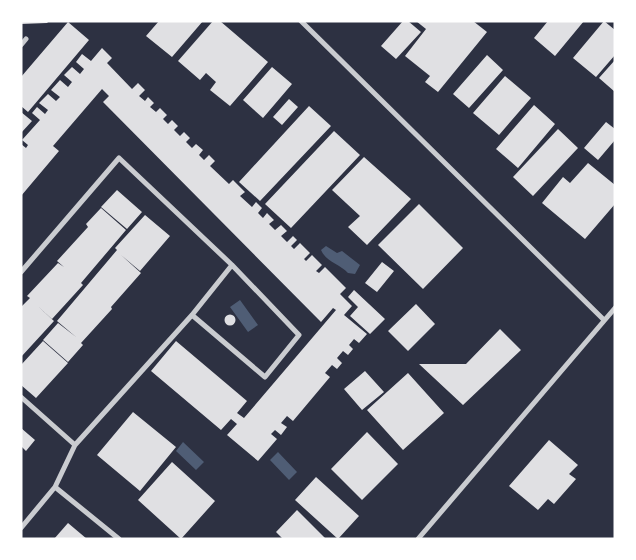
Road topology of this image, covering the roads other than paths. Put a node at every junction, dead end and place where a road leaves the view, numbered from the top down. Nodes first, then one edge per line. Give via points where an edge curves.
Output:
1 (301, 21) edge
2 (26, 39) dead end
3 (21, 45) edge
4 (232, 265) junction
5 (21, 272) edge
6 (615, 308) edge
7 (192, 315) junction
8 (604, 320) junction
9 (21, 396) edge
10 (75, 445) junction
11 (55, 487) junction
12 (21, 528) edge
13 (119, 539) edge
14 (418, 539) edge

1 - 8 street
2 - 3 street
4 - 5 street via 119,158
4 - 7 street
4 - 7 street via 299,335 264,377
6 - 8 street
7 - 10 street
8 - 14 street
9 - 10 street
10 - 11 street
11 - 12 street
11 - 13 street

